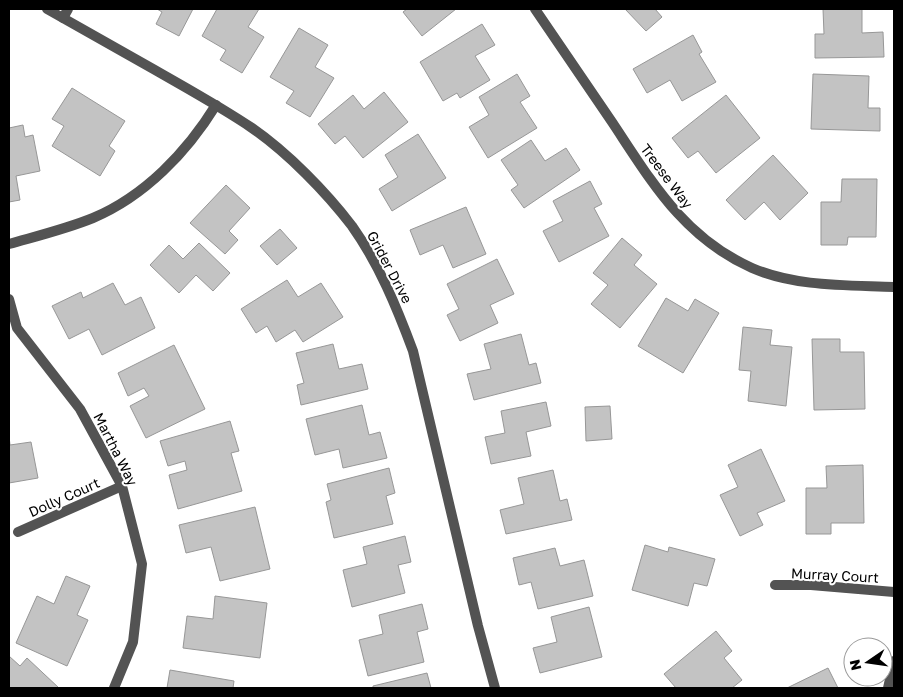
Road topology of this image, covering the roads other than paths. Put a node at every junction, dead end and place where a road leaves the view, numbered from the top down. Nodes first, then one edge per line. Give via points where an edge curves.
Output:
1 (47, 9) edge
2 (535, 9) edge
3 (66, 13) edge
4 (216, 105) junction
5 (9, 244) edge
6 (894, 287) edge
7 (9, 299) edge
8 (122, 486) junction
9 (18, 532) dead end
10 (774, 585) dead end
11 (894, 592) edge
12 (894, 661) edge
13 (114, 688) edge
14 (495, 688) edge
15 (888, 688) edge

1 - 3 street, Grider Drive
2 - 6 street, Treese Way via 660,194 689,227 718,249 752,268 786,279
3 - 4 street, Grider Drive
4 - 5 street via 179,155 154,180 127,200 64,229
4 - 14 street, Grider Drive via 254,130 322,190 352,227 397,308 414,351
7 - 8 street, Martha Way via 17,328 80,409
8 - 9 street, Dolly Court
8 - 13 street, Martha Way via 142,564 133,642
10 - 11 street, Murray Court
12 - 15 street

